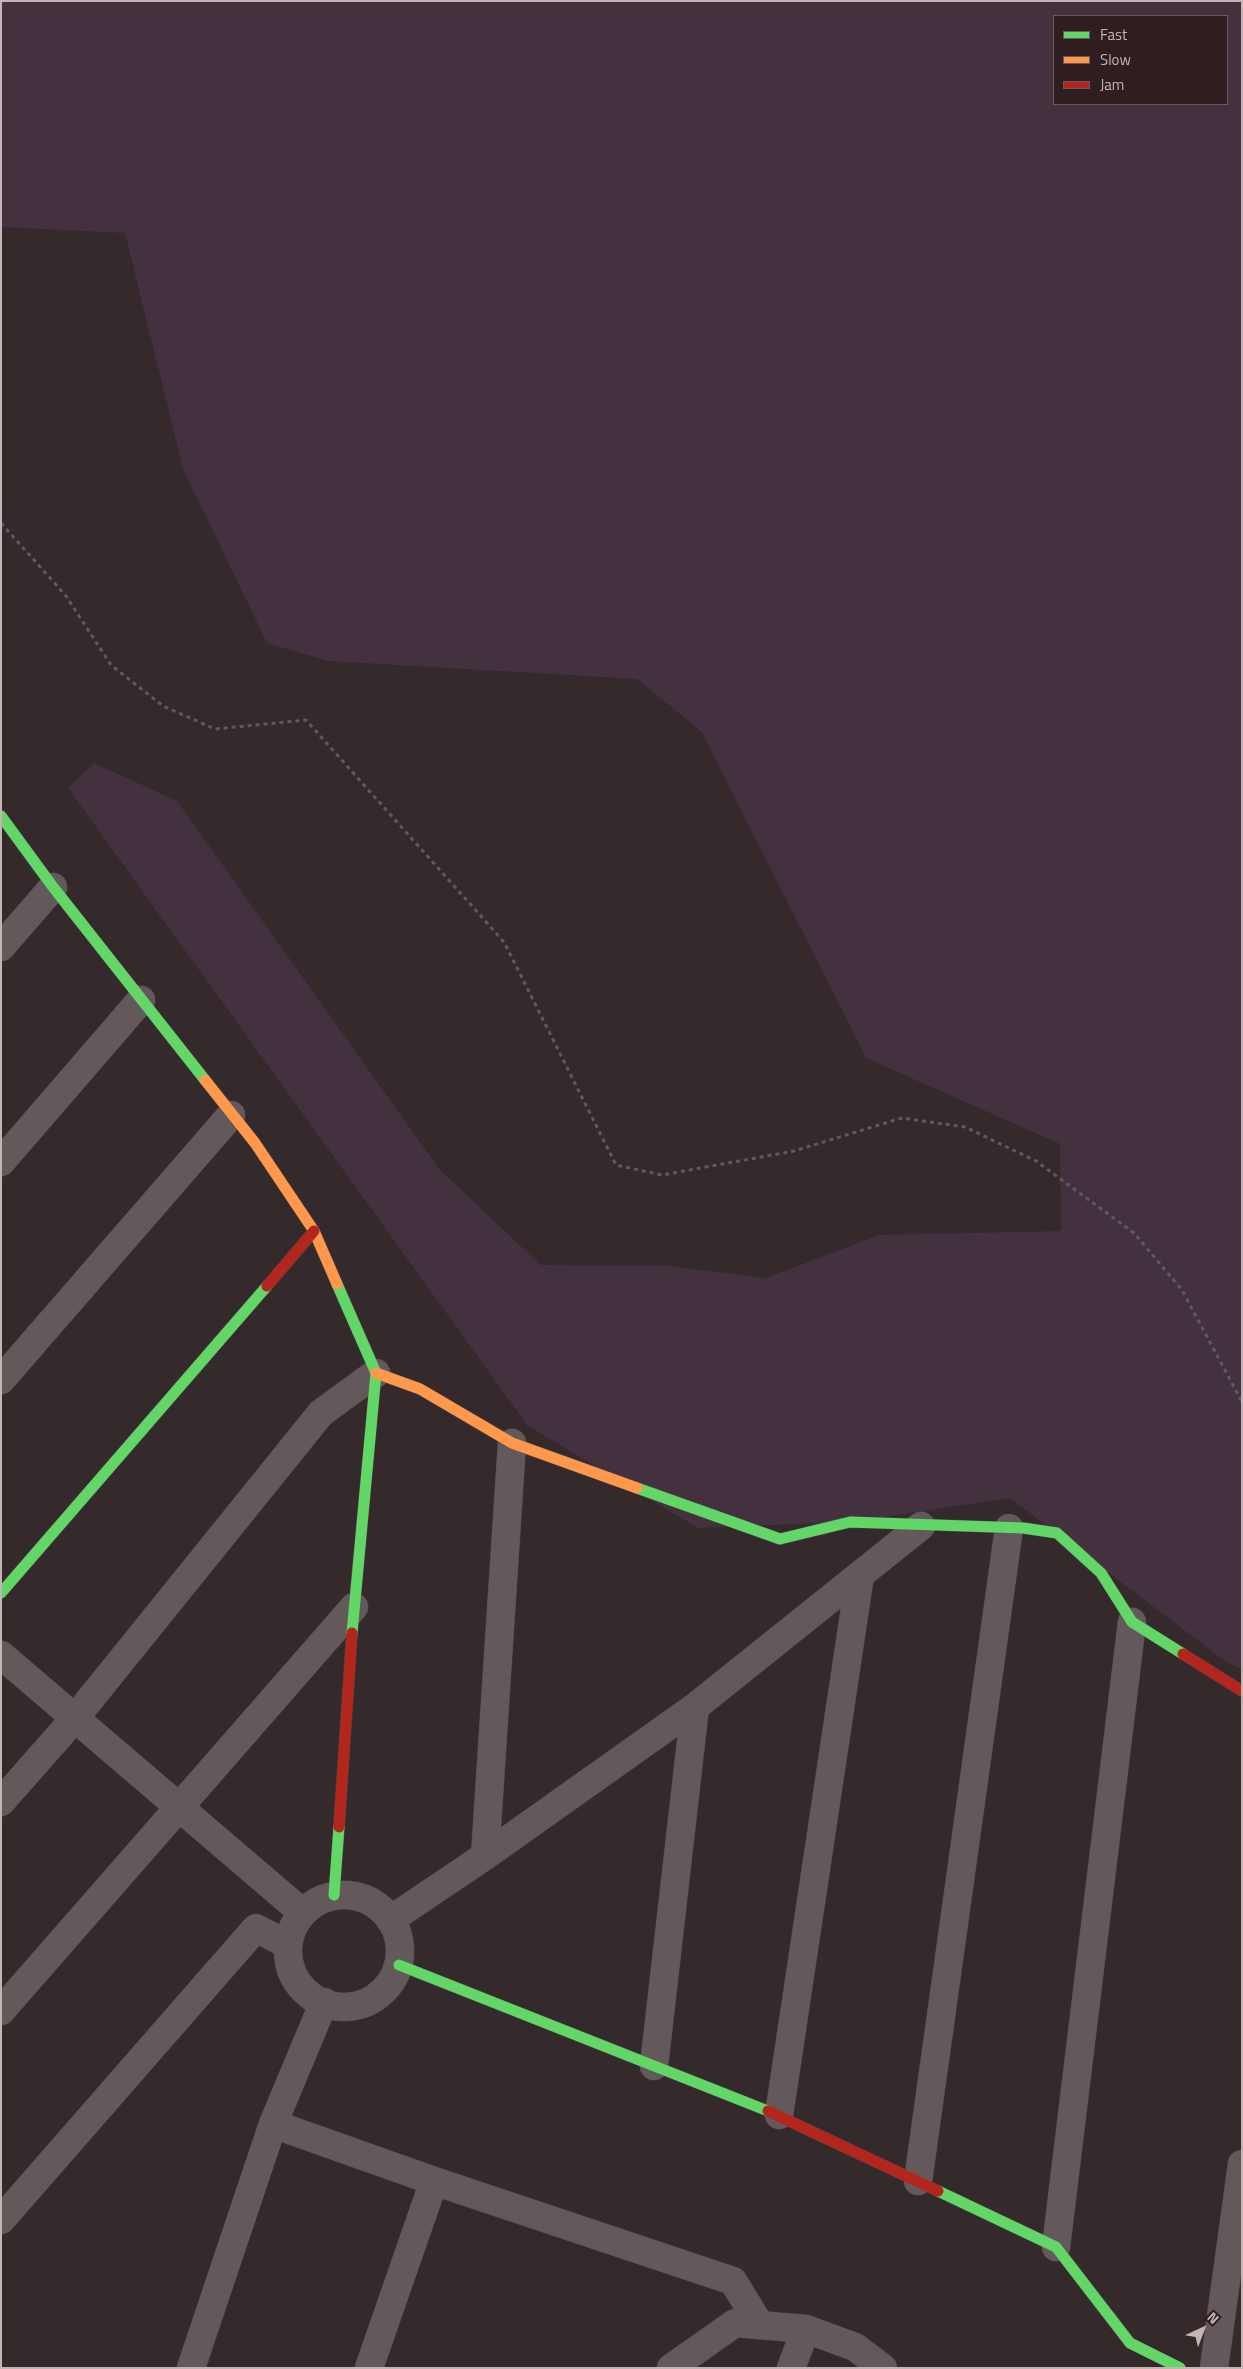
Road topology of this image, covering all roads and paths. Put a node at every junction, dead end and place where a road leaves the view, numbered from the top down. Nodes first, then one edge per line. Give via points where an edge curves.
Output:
1 (1, 523) edge
2 (1, 816) edge
3 (53, 887) junction
4 (1, 947) edge
5 (141, 1000) junction
6 (231, 1115) junction
7 (1, 1162) edge
8 (314, 1231) junction
9 (376, 1373) junction
10 (1, 1380) edge
11 (1242, 1402) edge
12 (512, 1443) junction
13 (921, 1526) junction
14 (1008, 1528) junction
15 (860, 1576) junction
16 (1, 1593) edge
17 (354, 1607) junction
18 (1132, 1622) junction
19 (1, 1655) edge
20 (1242, 1691) edge
21 (695, 1707) junction
22 (75, 1718) junction
23 (1, 1802) edge
24 (178, 1806) junction
25 (485, 1856) junction
26 (334, 1895) junction
27 (303, 1913) junction
28 (390, 1920) junction
29 (288, 1945) junction
30 (399, 1965) junction
31 (324, 2002) junction
32 (1, 2011) edge
33 (654, 2066) junction
34 (779, 2114) junction
35 (273, 2124) junction
36 (1242, 2164) edge
37 (434, 2180) junction
38 (918, 2181) junction
39 (1, 2220) edge
40 (1056, 2247) junction
41 (760, 2325) junction
42 (806, 2329) junction
43 (191, 2368) edge
44 (369, 2368) edge
45 (671, 2368) edge
46 (791, 2368) edge
47 (882, 2368) edge
48 (1180, 2368) edge
49 (1214, 2368) edge

1 - 11 path via 66,596 111,665 163,706 214,729 306,720 504,942 616,1165 662,1175 794,1151 902,1118 965,1127 1036,1161 1134,1233 1182,1290
2 - 3 street
3 - 4 street
3 - 5 street
5 - 6 street
5 - 7 street
6 - 8 street via 255,1143
6 - 10 street
8 - 9 street
8 - 16 street
9 - 12 street via 420,1389
9 - 17 street
9 - 22 street via 321,1414
12 - 13 street via 780,1539 850,1522
12 - 25 street
13 - 14 street
13 - 15 street
14 - 18 street via 1057,1533 1101,1574
14 - 38 street
15 - 21 street
15 - 34 street
17 - 24 street
17 - 26 street
18 - 20 street
18 - 40 street
19 - 22 street
21 - 25 street
21 - 33 street
22 - 23 street
22 - 24 street
24 - 27 street
24 - 32 street
25 - 28 street
26 - 27 street via 317,1901
26 - 28 street via 352,1895 369,1900
27 - 29 street via 293,1927
28 - 30 street via 400,1946
29 - 31 street via 296,1980 308,1994
29 - 39 street via 256,1928
30 - 31 street via 391,1983 378,1996 360,2004 341,2007
30 - 33 street
31 - 35 street
33 - 34 street
34 - 38 street
35 - 37 street
35 - 43 street
36 - 49 street
37 - 41 street via 733,2281
37 - 44 street
38 - 40 street
40 - 48 street via 1130,2343
41 - 42 street
41 - 45 street via 736,2323
42 - 46 street
42 - 47 street via 855,2347

